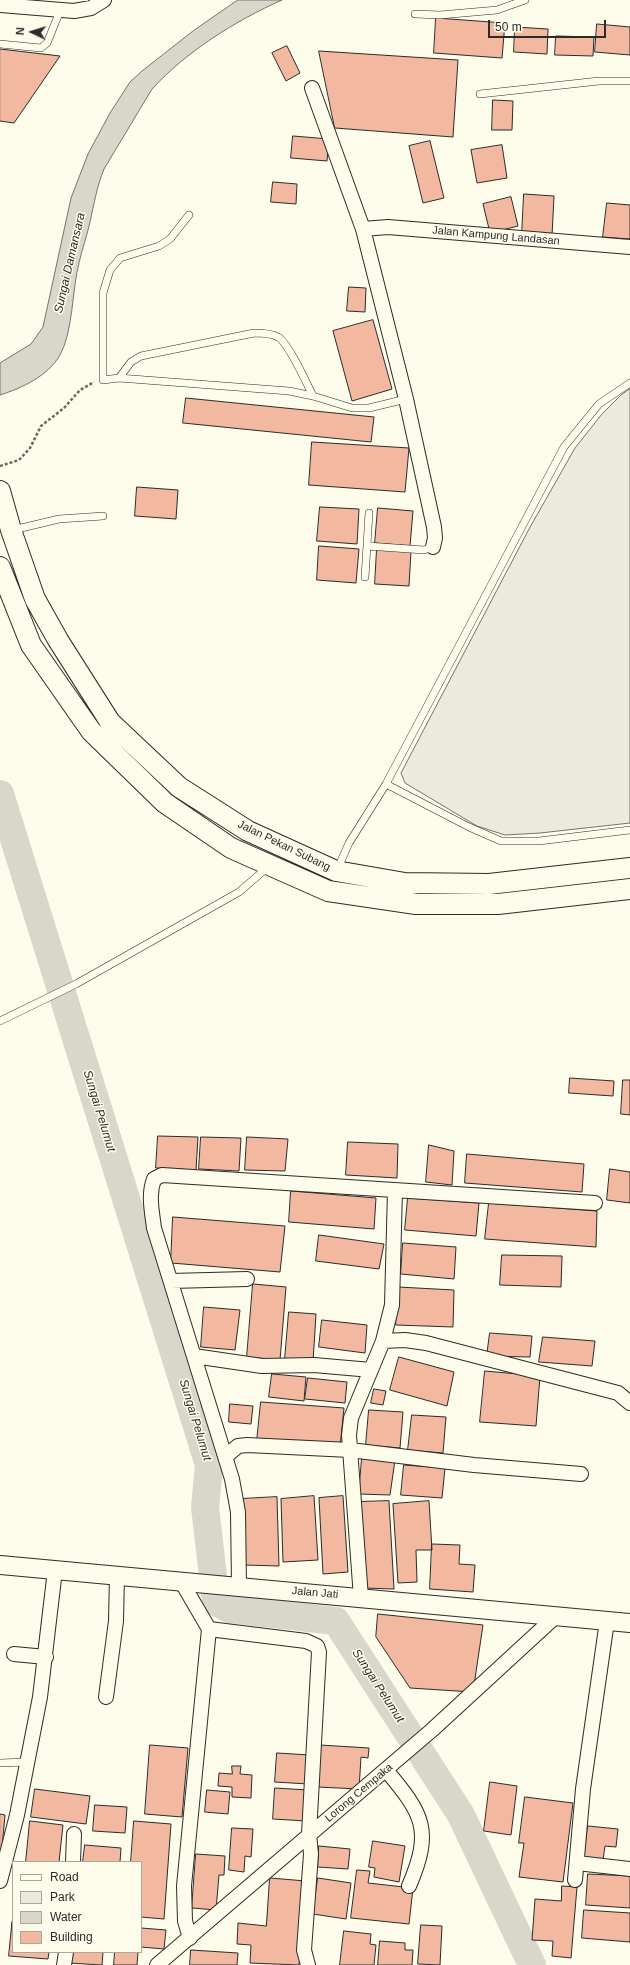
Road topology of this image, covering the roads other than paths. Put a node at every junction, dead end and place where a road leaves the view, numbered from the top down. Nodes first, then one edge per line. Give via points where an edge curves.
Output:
1 (104, 0) edge
2 (525, 0) edge
3 (0, 5) edge
4 (46, 5) edge
5 (60, 11) junction
6 (415, 14) dead end
7 (0, 44) edge
8 (630, 81) edge
9 (312, 88) dead end
10 (480, 94) dead end
11 (189, 215) dead end
12 (363, 229) junction
13 (630, 247) edge
14 (119, 378) junction
15 (630, 383) edge
16 (313, 396) junction
17 (406, 399) junction
18 (0, 491) edge
19 (369, 513) dead end
20 (103, 516) dead end
21 (11, 530) junction
22 (367, 546) junction
23 (433, 547) joint
24 (0, 567) edge
25 (365, 577) dead end
26 (386, 784) junction
27 (630, 830) edge
28 (270, 866) junction
29 (630, 868) edge
30 (336, 871) junction
31 (630, 889) edge
32 (0, 1021) edge
33 (395, 1190) junction
34 (595, 1203) dead end
35 (247, 1279) dead end
36 (171, 1281) junction
37 (383, 1341) junction
38 (194, 1356) junction
39 (370, 1370) junction
40 (630, 1403) edge
41 (350, 1450) junction
42 (226, 1456) junction
43 (581, 1474) dead end
44 (0, 1565) edge
45 (55, 1570) junction
46 (117, 1575) junction
47 (181, 1581) junction
48 (235, 1586) junction
49 (361, 1598) junction
50 (556, 1616) junction
51 (607, 1621) junction
52 (630, 1623) edge
53 (209, 1629) junction
54 (14, 1654) dead end
55 (46, 1657) junction
56 (106, 1697) dead end
57 (28, 1762) junction
58 (0, 1763) edge
59 (386, 1770) junction
60 (74, 1834) dead end
61 (310, 1834) junction
62 (73, 1861) edge
63 (577, 1863) junction
64 (630, 1869) edge
65 (575, 1880) dead end
66 (0, 1881) edge
67 (409, 1886) dead end
68 (190, 1938) junction
69 (66, 1953) edge
70 (64, 1965) edge
71 (157, 1965) edge
72 (308, 1965) edge

1 - 5 street via 91,8
2 - 6 lane via 497,10 440,15
3 - 4 street
4 - 5 street
5 - 7 lane via 47,43 41,48
8 - 10 lane
9 - 12 street
11 - 14 lane via 170,239 159,246 120,258 110,270 104,293 103,380
12 - 13 street, Jalan Kampung Landasan via 388,227
12 - 17 street
14 - 16 lane via 289,391
14 - 16 lane via 131,362 141,356 254,333 265,333 280,338
15 - 26 lane via 599,404 564,447
16 - 17 lane via 357,408 369,408
17 - 23 street via 434,527
18 - 21 main road, Jalan Pekan Subang
19 - 22 lane
20 - 21 lane via 59,519
21 - 30 main road, Jalan Pekan Subang via 35,599 110,722 179,788 248,831
22 - 23 lane via 424,550
22 - 25 lane
24 - 28 main road, Jalan Pekan Subang via 32,645 91,731 165,803 231,848
26 - 27 lane via 469,828 501,841 539,840
26 - 30 lane
28 - 31 main road, Jalan Pekan Subang via 328,890 416,904 498,904
28 - 32 lane via 239,892 76,984
29 - 30 main road, Jalan Pekan Subang via 489,884 405,883
33 - 34 street
33 - 36 street via 157,1176 151,1187 150,1201 154,1228
33 - 37 street via 392,1305
35 - 36 street
36 - 38 street
37 - 39 street
37 - 40 street via 405,1340 426,1343 618,1394
38 - 39 street via 262,1366 314,1365
38 - 42 street
39 - 41 street via 351,1418
41 - 42 street via 247,1445 238,1446
41 - 43 street via 474,1465
41 - 49 street
42 - 48 street via 238,1512
44 - 45 street, Jalan Jati
45 - 46 street, Jalan Jati
45 - 55 street
46 - 47 street, Jalan Jati
46 - 56 street via 116,1621
47 - 48 street, Jalan Jati
47 - 53 street
48 - 49 street, Jalan Jati
49 - 50 street, Jalan Jati
50 - 51 street, Jalan Jati
50 - 59 street, Lorong Cempaka
51 - 52 street, Jalan Jati
51 - 63 street via 583,1789
53 - 61 street via 306,1641 317,1646 319,1652
53 - 68 street via 184,1886 185,1921
54 - 55 street
55 - 57 street
57 - 58 lane
57 - 66 street
59 - 61 street, Lorong Cempaka
59 - 67 street via 418,1812 422,1832 422,1849
60 - 62 street
61 - 68 street, Lorong Cempaka
61 - 72 street via 311,1854 304,1950
63 - 64 street
63 - 65 street
68 - 71 street, Lorong Cempaka
69 - 70 street

